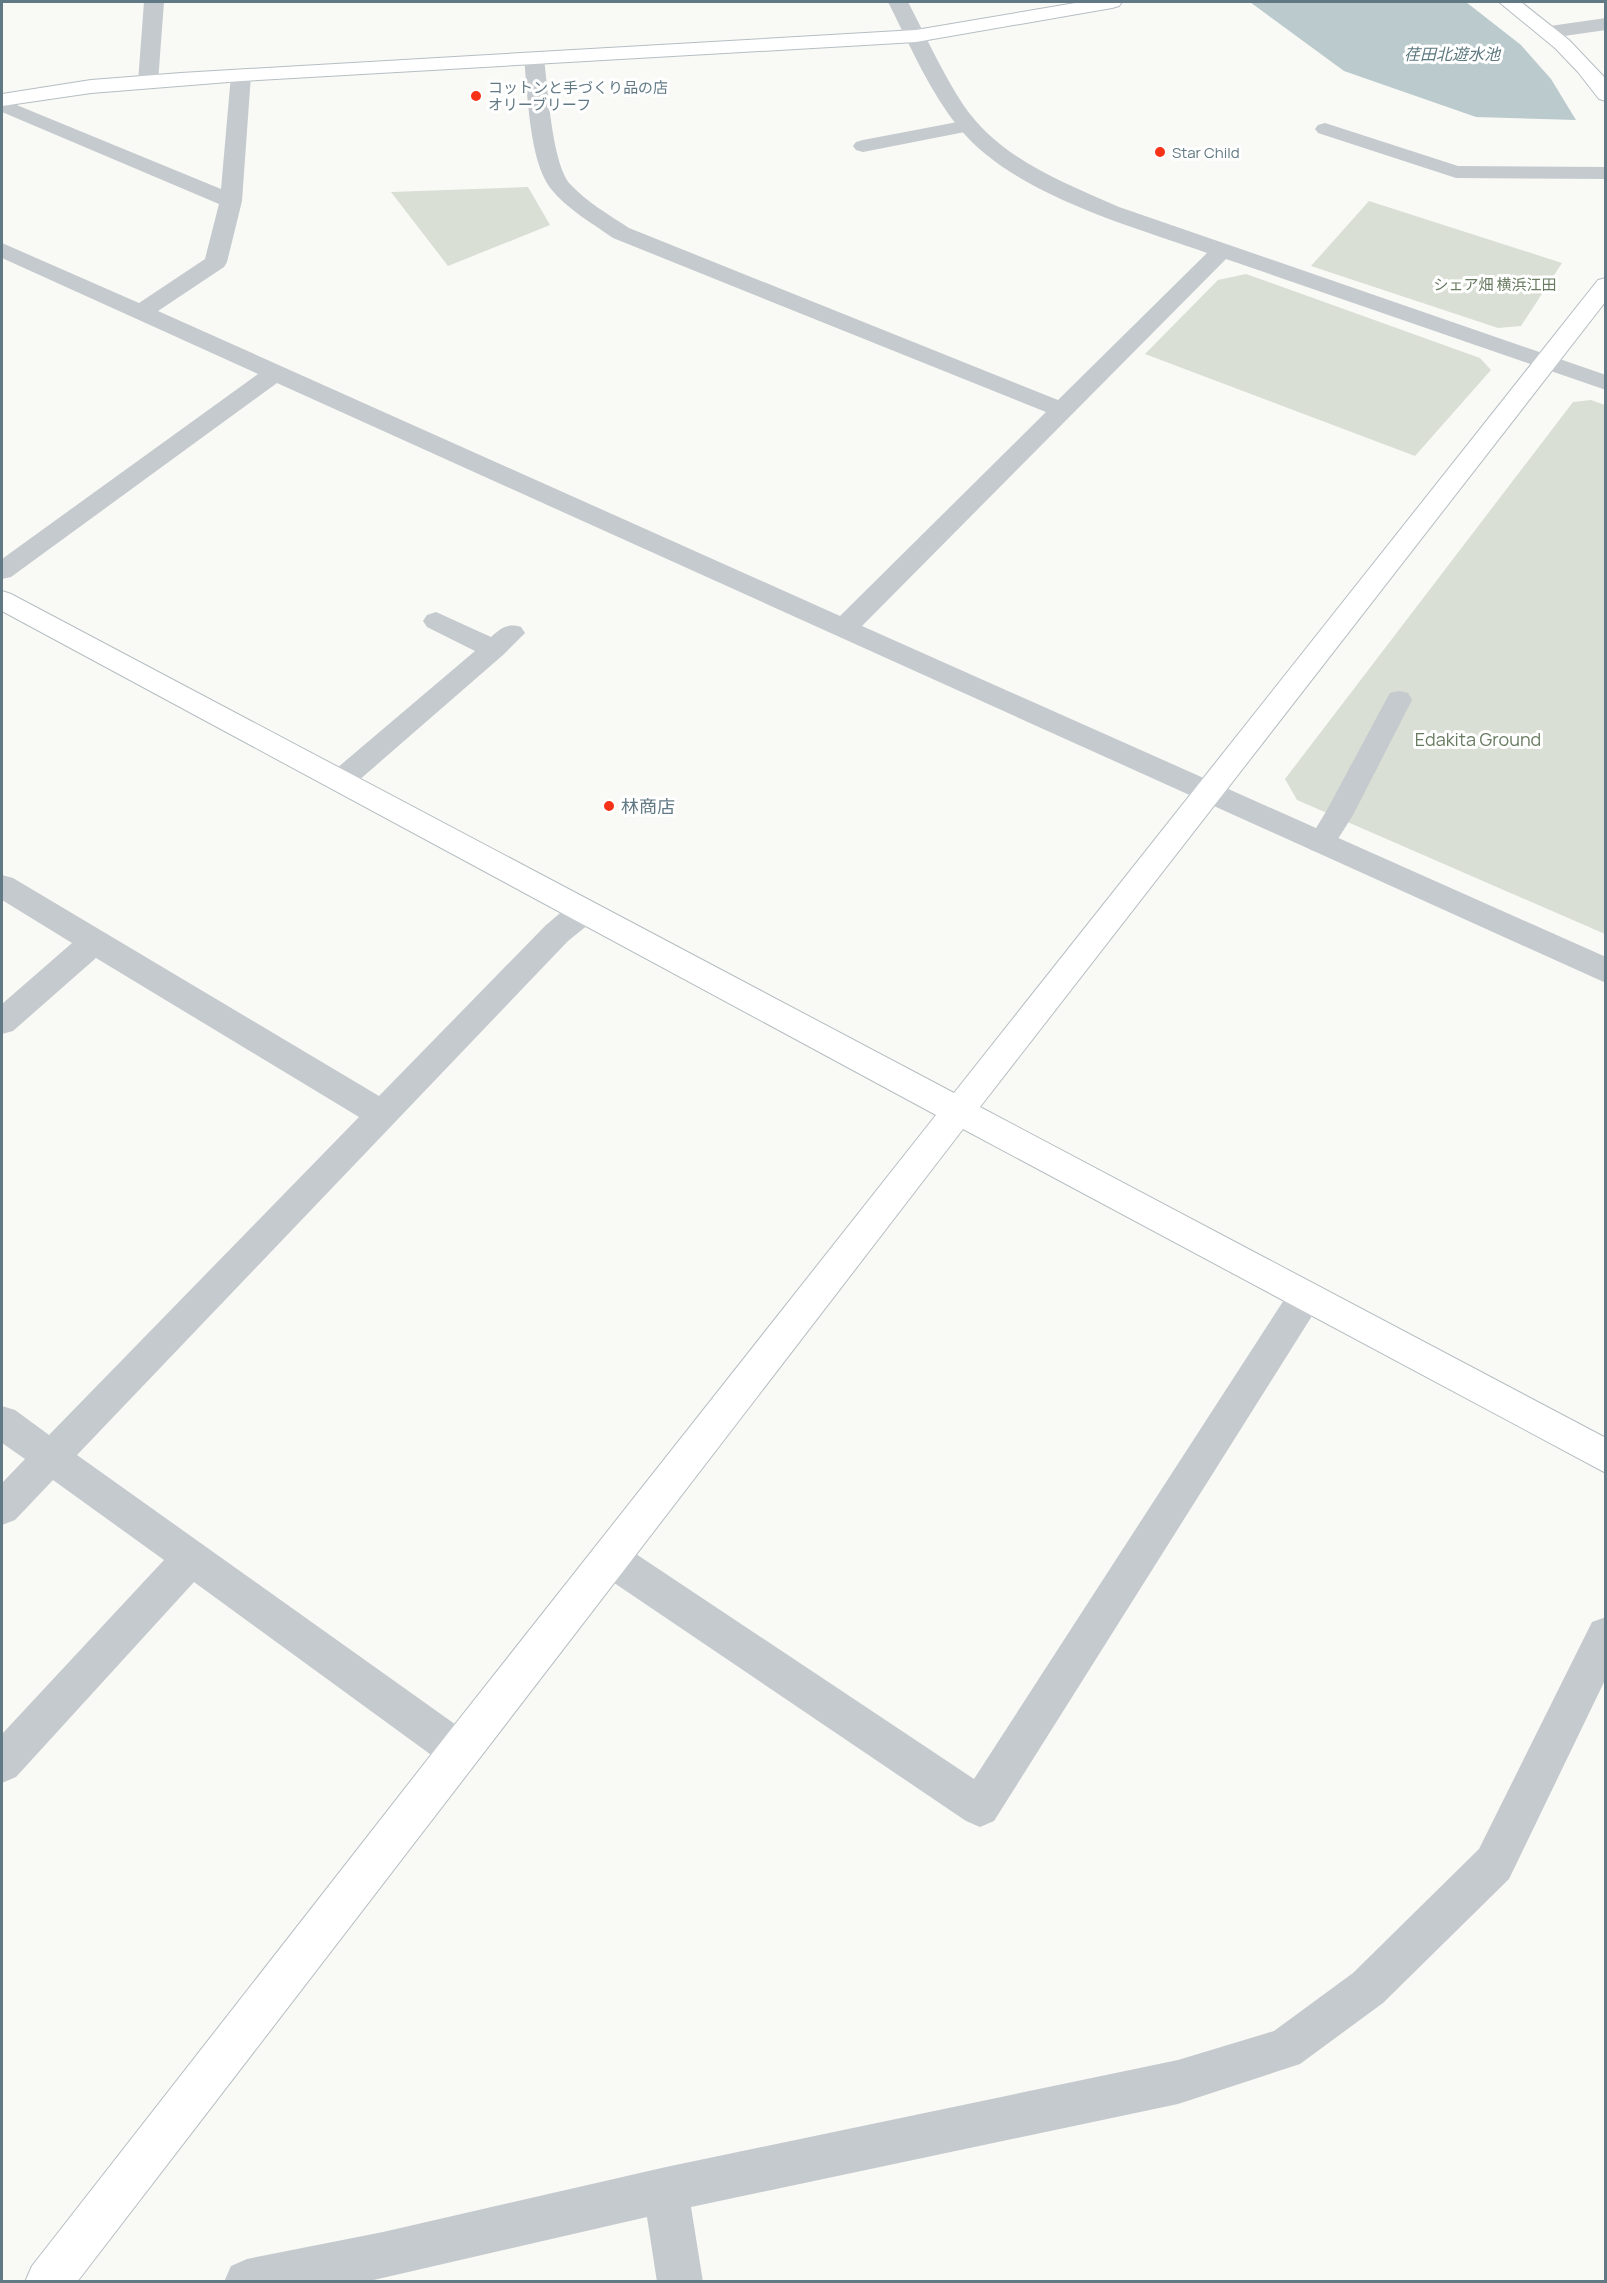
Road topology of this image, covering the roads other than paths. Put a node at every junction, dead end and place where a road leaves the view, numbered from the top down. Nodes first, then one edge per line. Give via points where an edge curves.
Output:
1 (154, 2) edge
2 (898, 2) edge
3 (1112, 2) edge
4 (1509, 2) edge
5 (1605, 24) edge
6 (1550, 32) junction
7 (916, 36) junction
8 (534, 59) junction
9 (241, 75) junction
10 (148, 82) junction
11 (1605, 95) edge
12 (2, 103) edge
13 (968, 126) junction
14 (1325, 129) dead end
15 (863, 146) dead end
16 (1605, 173) edge
17 (231, 201) junction
18 (2, 250) edge
19 (1222, 250) junction
20 (1605, 285) edge
21 (141, 312) junction
22 (1544, 362) junction
23 (274, 374) junction
24 (1605, 382) edge
25 (1063, 410) junction
26 (2, 571) edge
27 (2, 600) edge
28 (436, 621) dead end
29 (843, 629) junction
30 (1399, 700) dead end
31 (340, 781) junction
32 (1207, 793) junction
33 (1321, 843) junction
34 (2, 886) edge
35 (583, 912) junction
36 (94, 942) junction
37 (1605, 971) edge
38 (2, 1022) edge
39 (958, 1112) junction
40 (383, 1115) junction
41 (1305, 1297) junction
42 (2, 1422) edge
43 (1605, 1457) edge
44 (51, 1458) junction
45 (2, 1508) edge
46 (192, 1557) junction
47 (611, 1560) junction
48 (1605, 1635) edge
49 (459, 1750) junction
50 (2, 1763) edge
51 (666, 2190) junction
52 (48, 2282) edge
53 (247, 2282) edge
54 (680, 2282) edge

1 - 10 street
2 - 7 street
3 - 7 street
4 - 6 street
5 - 6 street
6 - 11 street via 1573,53
7 - 8 street
7 - 13 street via 950,101
8 - 9 street
8 - 25 street via 553,177 583,207 621,233
9 - 10 street
9 - 17 street
10 - 12 street via 23,96
12 - 17 street
13 - 15 lane
13 - 19 street via 1036,178 1111,212
14 - 16 lane via 1456,172
17 - 21 street via 216,262
18 - 21 street
19 - 22 street
19 - 25 street
20 - 22 street
21 - 23 street
22 - 24 street
22 - 32 street
23 - 26 street
23 - 29 street
25 - 29 street
27 - 31 street
28 - 31 lane via 503,641
29 - 32 street
30 - 33 lane
31 - 35 street
32 - 33 street
32 - 39 street
33 - 37 street
34 - 36 street
35 - 39 street
35 - 40 street via 557,933
36 - 38 street
36 - 40 street
39 - 41 street
39 - 47 street
40 - 44 street
41 - 43 street
41 - 47 street via 980,1807
42 - 44 street
44 - 45 street
44 - 46 street
46 - 49 street
46 - 50 street
47 - 49 street
48 - 51 street via 1494,1864 1368,1988 1285,2049 1178,2082
49 - 52 street
51 - 53 street
51 - 54 street

